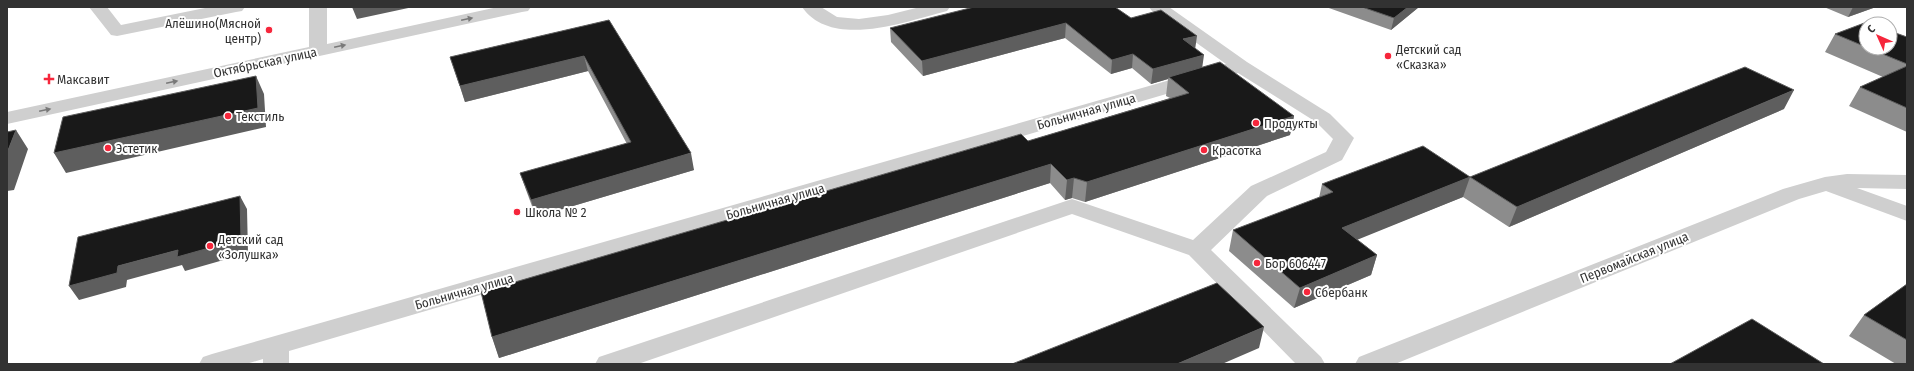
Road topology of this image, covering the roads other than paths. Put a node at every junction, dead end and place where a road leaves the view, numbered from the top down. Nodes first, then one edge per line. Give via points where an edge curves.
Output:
1 (98, 7) edge
2 (236, 7) edge
3 (318, 7) edge
4 (522, 7) edge
5 (811, 7) edge
6 (941, 7) edge
7 (1158, 7) edge
8 (318, 51) junction
9 (1240, 66) junction
10 (7, 118) edge
11 (1907, 182) edge
12 (1825, 184) junction
13 (1907, 214) edge
14 (1197, 250) junction
15 (276, 355) edge
16 (212, 364) edge
17 (608, 364) edge
18 (1312, 364) edge
19 (1368, 364) edge

1 - 2 street via 116,31
3 - 8 street
8 -> 4 street, Октябрьская улица
5 - 6 street via 820,16 834,22 853,24 876,22
7 - 9 street
10 -> 8 street, Октябрьская улица
9 - 14 street via 1323,118 1344,138 1335,156 1259,191
9 - 15 street, Больничная улица
11 - 12 street, Первомайская улица via 1847,181
12 - 13 street
12 - 19 street, Первомайская улица via 1791,194
14 - 17 street via 1072,206
14 - 18 street
15 - 16 street, Больничная улица

